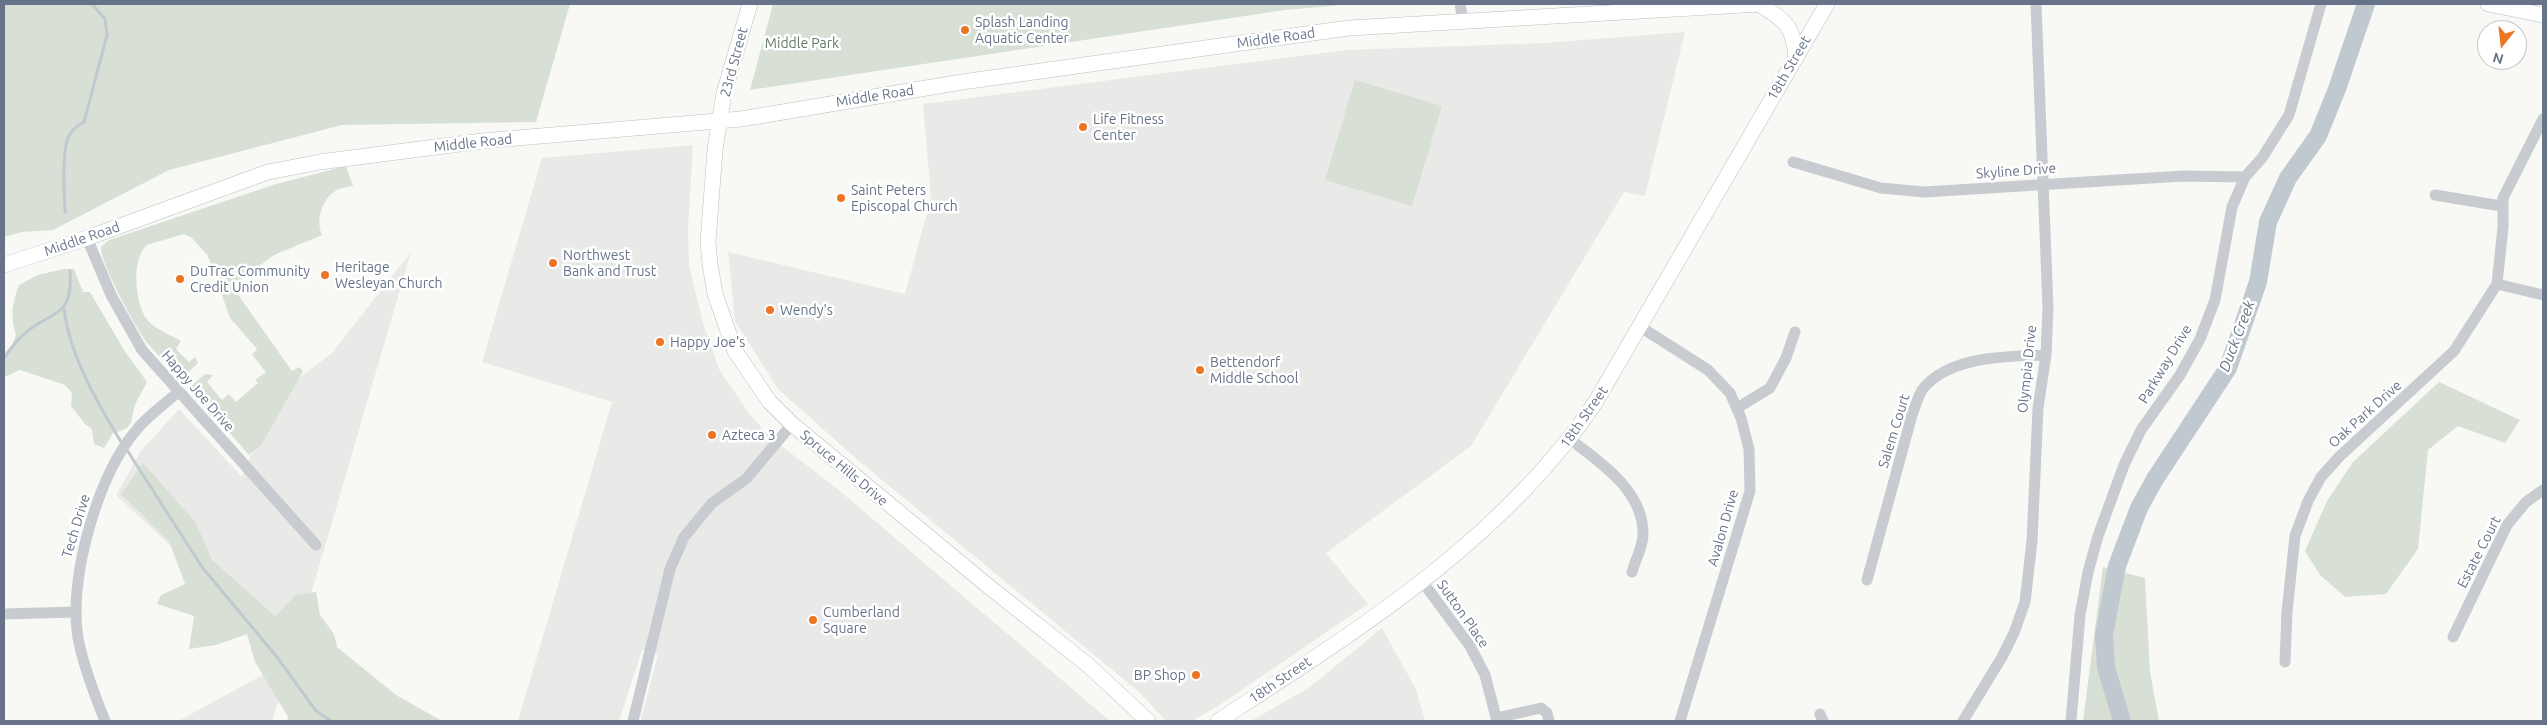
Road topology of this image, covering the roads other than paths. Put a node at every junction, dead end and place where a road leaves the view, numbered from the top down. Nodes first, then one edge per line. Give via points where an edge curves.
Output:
1 (750, 4) edge
2 (1460, 4) edge
3 (1760, 4) edge
4 (1827, 4) edge
5 (2036, 4) edge
6 (2321, 4) edge
7 (2488, 4) edge
8 (2543, 15) edge
9 (1463, 20) junction
10 (1796, 58) junction
11 (2543, 119) edge
12 (720, 121) junction
13 (1793, 162) dead end
14 (2245, 177) junction
15 (2042, 184) junction
16 (2436, 195) dead end
17 (2502, 206) junction
18 (87, 238) junction
19 (4, 265) edge
20 (2497, 284) junction
21 (2543, 295) edge
22 (1638, 326) junction
23 (1796, 332) dead end
24 (2046, 355) junction
25 (178, 392) junction
26 (1736, 408) junction
27 (792, 424) junction
28 (1570, 440) junction
29 (2543, 490) edge
30 (316, 545) dead end
31 (1632, 572) dead end
32 (1867, 580) dead end
33 (1422, 581) junction
34 (76, 612) junction
35 (4, 614) edge
36 (2453, 637) dead end
37 (2285, 662) dead end
38 (1496, 720) edge
39 (105, 721) edge
40 (633, 721) edge
41 (1148, 721) edge
42 (1218, 721) edge
43 (1549, 721) edge
44 (1680, 721) edge
45 (1963, 721) edge
46 (2071, 721) edge

1 - 12 main road, 23rd Street via 724,93
2 - 9 street
3 - 9 main road, Middle Road
3 - 10 main road via 1783,19 1791,29
4 - 10 main road, 18th Street
5 - 15 street, Olympia Drive
6 - 14 street, Parkway Drive via 2289,115 2262,158
7 - 8 main road
9 - 12 main road, Middle Road via 1304,33 962,82
10 - 22 main road, 18th Street
11 - 17 street, Oak Park Drive via 2503,198
12 - 18 main road, Middle Road via 482,141 320,162 268,172
12 - 27 main road, Spruce Hills Drive via 708,242 715,294 735,351 769,401
13 - 15 street, Skyline Drive via 1881,188 1915,191
14 - 15 street, Skyline Drive via 2183,176
14 - 46 street, Parkway Drive via 2232,207 2215,300 2200,339 2180,375 2141,430 2124,465 2098,536 2080,615
15 - 24 street, Olympia Drive via 2048,308
16 - 17 street
17 - 20 street, Oak Park Drive
18 - 19 main road, Middle Road
18 - 25 street, Happy Joe Drive via 128,327 142,350
20 - 21 street
20 - 37 street, Oak Park Drive via 2454,351 2321,476 2295,536
22 - 26 street, Avalon Drive via 1708,370 1730,393
22 - 28 main road, 18th Street via 1595,403
23 - 26 street via 1770,388
24 - 32 street, Salem Court via 1972,360 1933,379 1922,391 1912,415
24 - 45 street, Olympia Drive via 2038,408 2032,541 2025,602 2002,657
25 - 30 street, Happy Joe Drive
25 - 34 street, Tech Drive via 138,428 105,484 80,562
26 - 44 street, Avalon Drive via 1749,449 1750,490
27 - 40 street via 746,479 712,503 684,537 670,569
27 - 41 main road, Spruce Hills Drive via 1088,664
28 - 31 street via 1609,469 1627,489 1640,516 1643,536
28 - 33 main road, 18th Street via 1518,499
29 - 36 street, Estate Court via 2526,502 2507,526
33 - 38 street, Sutton Place via 1470,646 1485,675
33 - 42 main road, 18th Street
34 - 35 street
34 - 39 street, Tech Drive via 77,633
38 - 43 street via 1541,708

